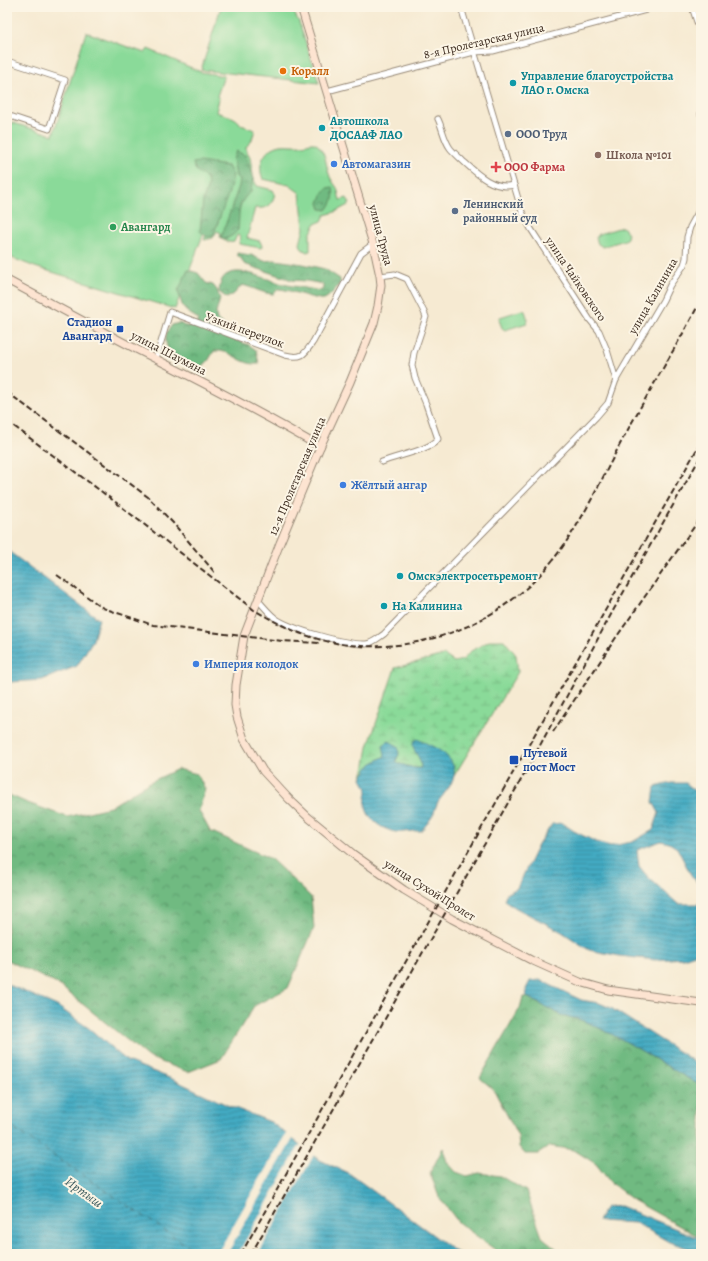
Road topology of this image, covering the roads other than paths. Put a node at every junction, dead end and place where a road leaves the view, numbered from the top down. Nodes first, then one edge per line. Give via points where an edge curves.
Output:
1 (301, 7) edge
2 (461, 7) edge
3 (692, 7) edge
4 (646, 10) dead end
5 (701, 34) edge
6 (474, 52) junction
7 (7, 61) edge
8 (327, 91) junction
9 (701, 106) edge
10 (701, 114) edge
11 (7, 115) edge
12 (438, 118) dead end
13 (514, 185) junction
14 (701, 207) edge
15 (373, 244) junction
16 (380, 276) junction
17 (7, 280) edge
18 (156, 359) junction
19 (616, 380) junction
20 (320, 448) junction
21 (382, 462) dead end
22 (258, 600) junction
23 (236, 685) joint
24 (701, 1004) edge

1 - 8 main road, улица Труда
2 - 6 street, улица Чайковского
3 - 5 street
4 - 6 street, 8-я Пролетарская улица via 493,52
6 - 8 street, 8-я Пролетарская улица
6 - 13 street, улица Чайковского
7 - 11 street via 65,80 50,129
8 - 15 main road, улица Труда
9 - 10 street
12 - 13 street via 450,147 474,171 497,185
13 - 19 street, улица Чайковского via 522,212 531,229 599,331
14 - 19 street, улица Калинина via 687,237 684,265
15 - 16 main road, улица Труда
15 - 18 street, Узкий переулок via 361,253 305,354 293,357 286,355 170,312
16 - 20 main road, 12-я Пролетарская улица via 380,294 374,323
16 - 21 street, улица Труда via 395,274 407,279 426,317 412,364 437,436 437,441 415,452 401,454
17 - 18 main road, улица Шаумяна
18 - 20 main road, улица Шаумяна via 280,424
19 - 22 street, улица Калинина via 608,403 596,417 384,634 373,642 366,644 342,641 295,628 275,618
20 - 22 main road, 12-я Пролетарская улица
22 - 23 main road, 12-я Пролетарская улица via 244,636
23 - 24 main road, улица Сухой Пролет via 235,705 239,727 263,771 308,817 353,854 404,890 459,923 580,982 608,990

